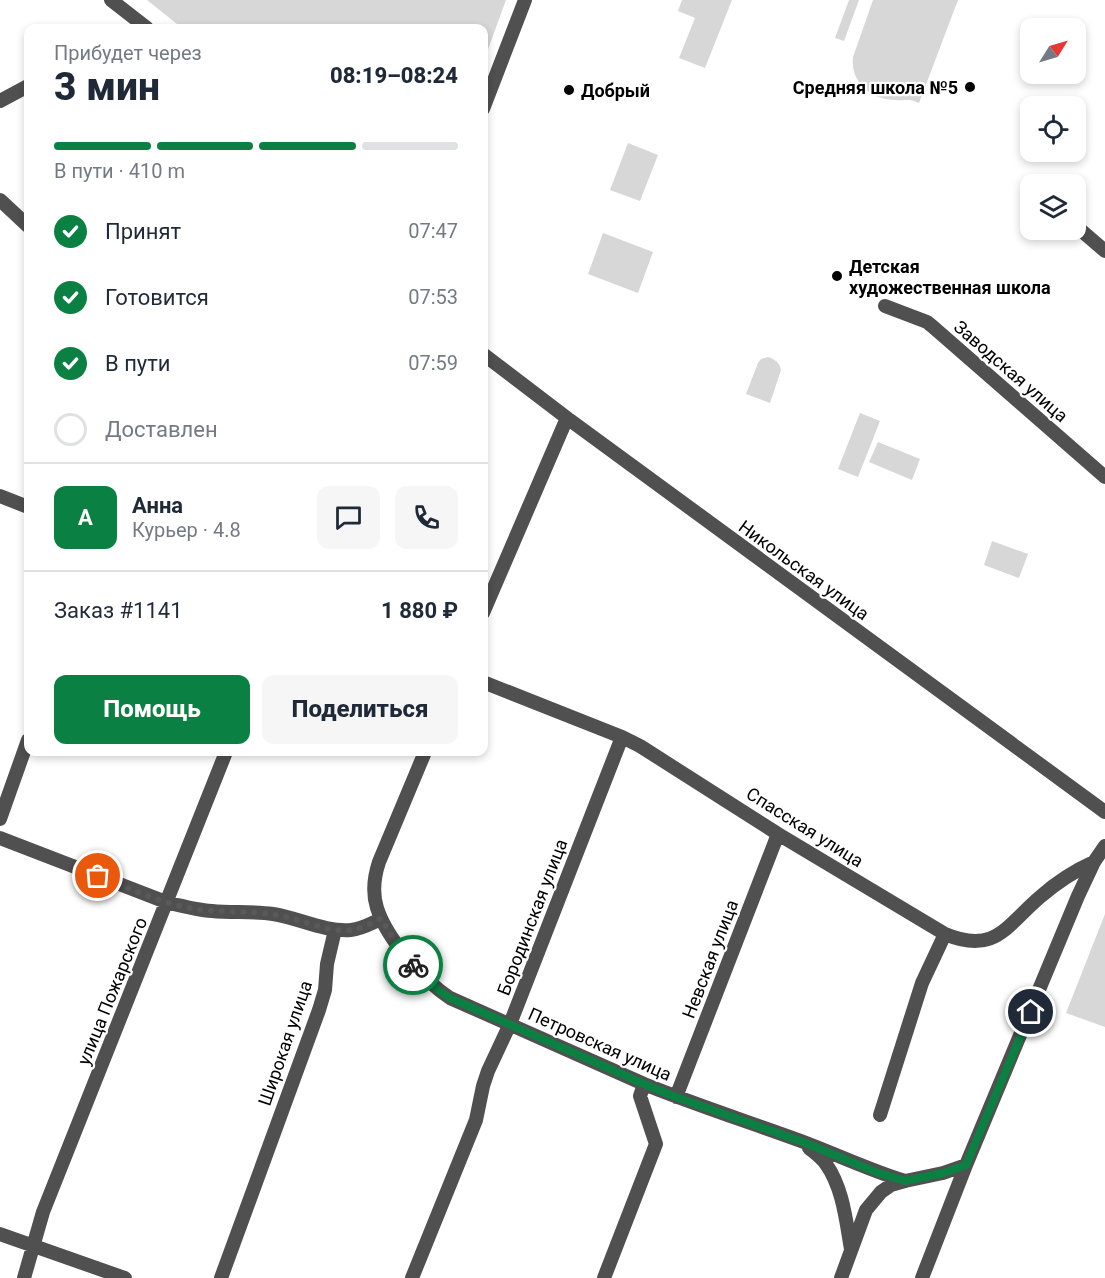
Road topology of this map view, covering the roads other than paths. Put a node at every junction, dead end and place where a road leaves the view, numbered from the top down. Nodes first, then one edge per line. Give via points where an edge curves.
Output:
1 (111, 0) edge
2 (525, 0) edge
3 (142, 24) edge
4 (24, 88) edge
5 (488, 96) edge
6 (0, 101) edge
7 (0, 200) edge
8 (24, 222) edge
9 (1086, 235) edge
10 (1105, 251) edge
11 (885, 306) dead end
12 (488, 358) edge
13 (567, 418) junction
14 (1105, 477) edge
15 (0, 496) edge
16 (24, 505) edge
17 (488, 601) edge
18 (488, 684) edge
19 (622, 737) junction
20 (24, 751) edge
21 (224, 756) edge
22 (423, 756) edge
23 (1105, 812) edge
24 (0, 819) edge
25 (778, 834) junction
26 (0, 838) edge
27 (1105, 846) edge
28 (1094, 862) junction
29 (166, 902) junction
30 (381, 918) junction
31 (335, 930) junction
32 (945, 934) junction
33 (510, 1024) junction
34 (644, 1084) junction
35 (676, 1097) junction
36 (880, 1115) dead end
37 (803, 1142) junction
38 (966, 1165) junction
39 (905, 1181) junction
40 (0, 1234) edge
41 (34, 1246) junction
42 (851, 1250) junction
43 (24, 1278) edge
44 (124, 1278) edge
45 (221, 1278) edge
46 (412, 1278) edge
47 (604, 1278) edge
48 (841, 1278) edge
49 (922, 1278) edge

1 - 3 street
2 - 5 street
4 - 6 street
7 - 8 street
9 - 10 street
11 - 14 street, Заводская улица via 927,322
12 - 13 street, Никольская улица
13 - 17 street
13 - 23 street, Никольская улица
15 - 16 street
18 - 19 street, Спасская улица
19 - 25 street, Спасская улица
19 - 33 street, Бородинская улица
20 - 24 street
21 - 29 street, улица Пожарского
22 - 30 street via 374,877
25 - 32 street, Спасская улица
25 - 35 street, Невская улица
26 - 29 street
27 - 28 street
28 - 32 street, Спасская улица via 1056,884 991,938 975,942
28 - 38 street
29 - 31 street via 214,912 292,917
29 - 41 street, улица Пожарского via 43,1212
30 - 31 street via 364,927
30 - 33 street, Петровская улица via 414,967 438,990
31 - 45 street, Широкая улица via 319,1010
32 - 36 street via 922,983
33 - 34 street, Петровская улица
33 - 46 street, Бородинская улица via 488,1071 476,1120
34 - 35 street, Петровская улица
34 - 47 street via 640,1096 657,1144
35 - 37 street, Петровская улица
37 - 39 street, Петровская улица
37 - 42 street, Петровская улица via 825,1163 833,1177
38 - 39 street
38 - 49 street
39 - 42 street via 891,1185 871,1202
40 - 41 street
41 - 43 street, улица Пожарского
41 - 44 street
42 - 48 street

